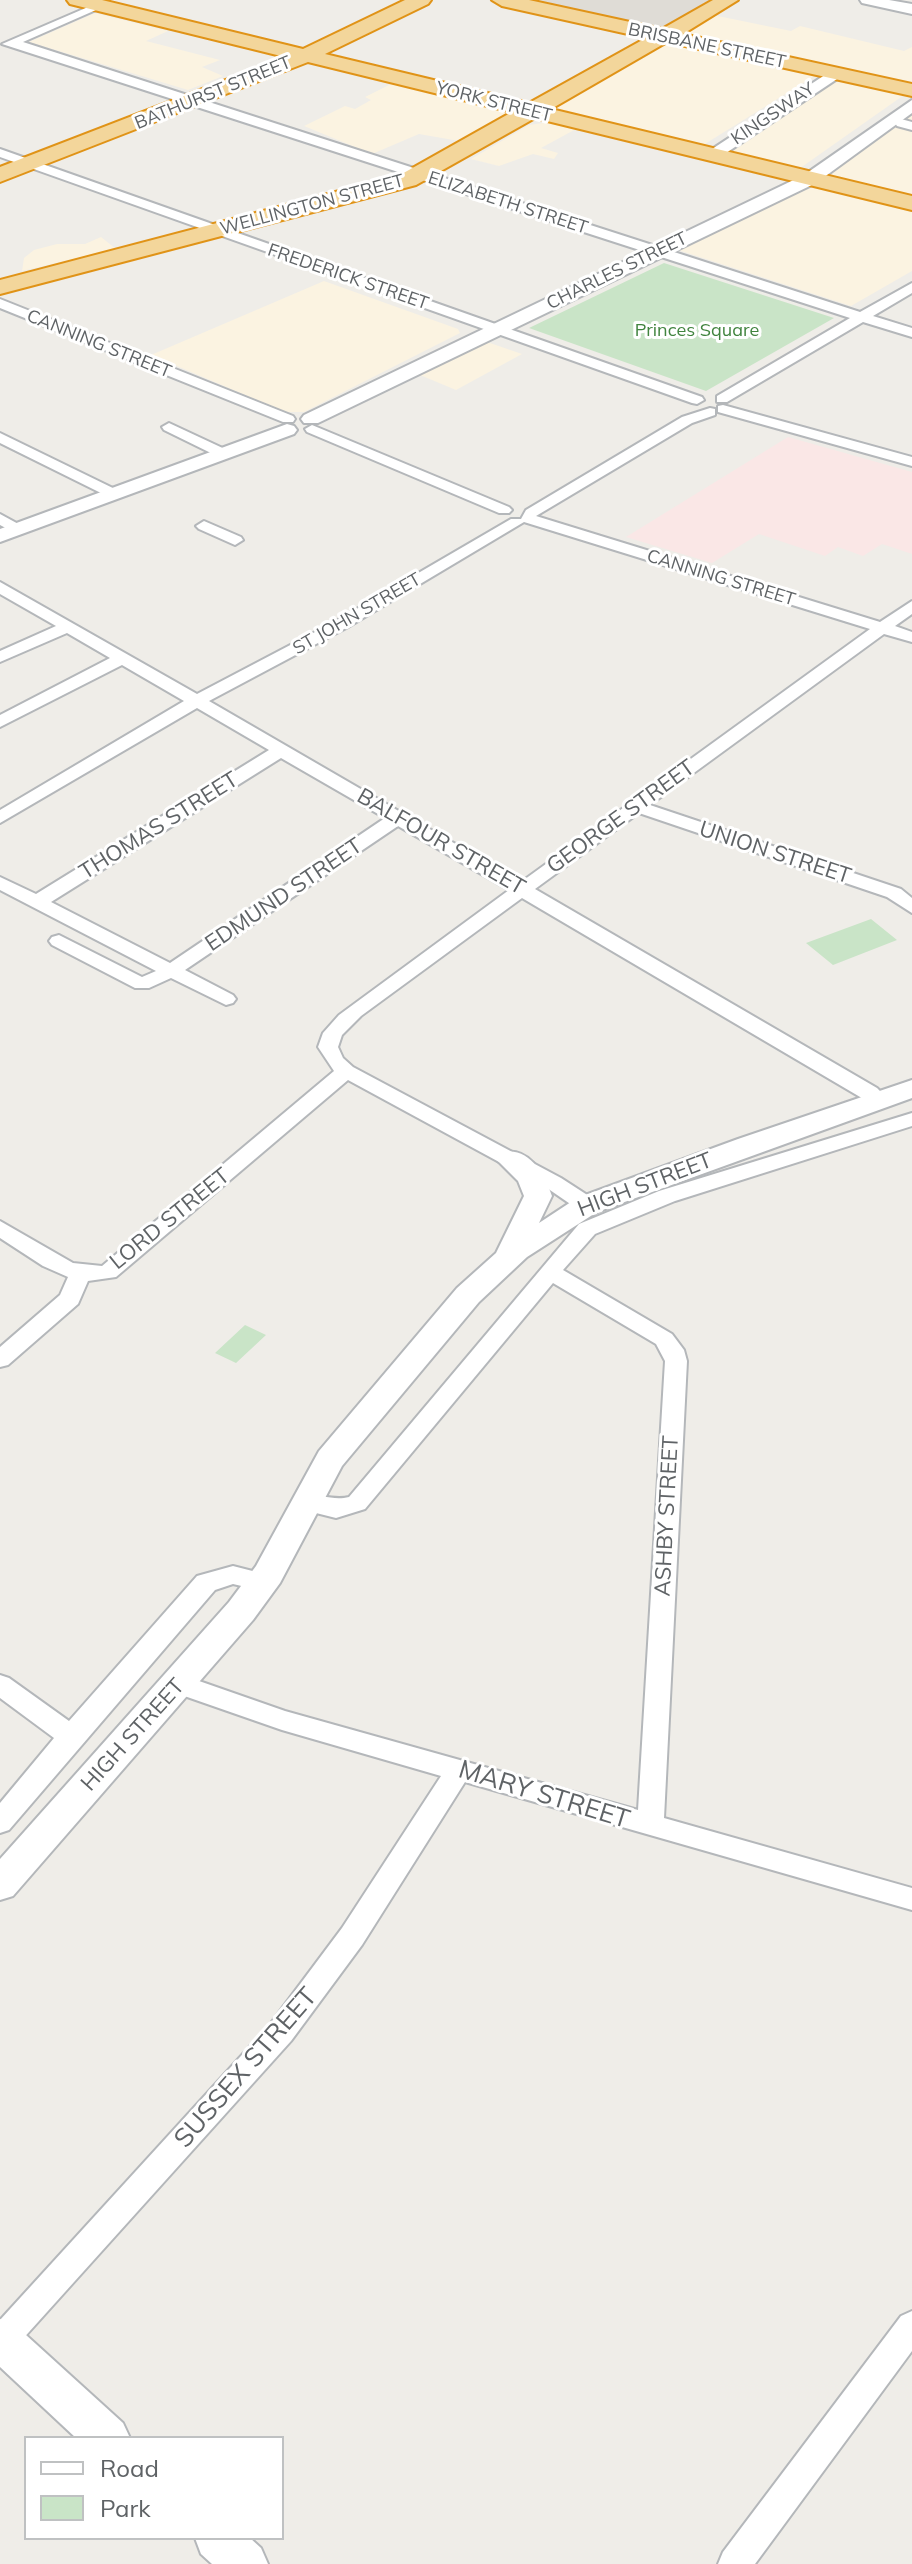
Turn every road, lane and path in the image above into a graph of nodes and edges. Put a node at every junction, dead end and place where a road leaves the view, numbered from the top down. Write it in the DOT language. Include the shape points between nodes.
graph roads {
  1 [pos="77,0"];
  2 [pos="421,0"];
  3 [pos="502,0"];
  4 [pos="728,0"];
  5 [pos="867,0"];
  6 [pos="106,3"];
  7 [pos="912,9"];
  8 [pos="662,37"];
  9 [pos="13,42"];
  10 [pos="0,48"];
  11 [pos="305,56"];
  12 [pos="834,74"];
  13 [pos="912,90"];
  14 [pos="194,101"];
  15 [pos="912,105"];
  16 [pos="531,111"];
  17 [pos="0,153"];
  18 [pos="711,155"];
  19 [pos="29,164"];
  20 [pos="421,174"];
  21 [pos="0,175"];
  22 [pos="810,179"];
  23 [pos="912,203"];
  24 [pos="217,231"];
  25 [pos="657,251"];
  26 [pos="0,287"];
  27 [pos="912,287"];
  28 [pos="0,303"];
  29 [pos="861,316"];
  30 [pos="496,329"];
  31 [pos="912,333"];
  32 [pos="710,406"];
  33 [pos="287,424"];
  34 [pos="312,424"];
  35 [pos="169,427"];
  36 [pos="0,437"];
  37 [pos="224,454"];
  38 [pos="912,462"];
  39 [pos="114,494"];
  40 [pos="517,514"];
  41 [pos="204,526"];
  42 [pos="6,528"];
  43 [pos="235,540"];
  44 [pos="0,587"];
  45 [pos="912,606"];
  46 [pos="67,627"];
  47 [pos="882,628"];
  48 [pos="912,637"];
  49 [pos="0,657"];
  50 [pos="121,659"];
  51 [pos="195,702"];
  52 [pos="0,722"];
  53 [pos="280,751"];
  54 [pos="635,806"];
  55 [pos="0,818"];
  56 [pos="397,818"];
  57 [pos="0,883"];
  58 [pos="522,889"];
  59 [pos="37,902"];
  60 [pos="912,907"];
  61 [pos="59,941"];
  62 [pos="171,971"];
  63 [pos="226,999"];
  64 [pos="346,1071"];
  65 [pos="912,1089"];
  66 [pos="879,1100"];
  67 [pos="912,1119"];
  68 [pos="510,1159"];
  69 [pos="587,1205"];
  70 [pos="0,1228"];
  71 [pos="502,1263"];
  72 [pos="550,1272"];
  73 [pos="80,1274"];
  74 [pos="0,1359"];
  75 [pos="304,1502"];
  76 [pos="263,1582"];
  77 [pos="179,1684"];
  78 [pos="0,1685"];
  79 [pos="71,1736"];
  80 [pos="459,1769"];
  81 [pos="0,1822"];
  82 [pos="650,1827"];
  83 [pos="0,1885"];
  84 [pos="912,1899"];
  85 [pos="912,2326"];
  86 [pos="1,2341"];
  87 [pos="106,2436"];
  88 [pos="219,2540"];
  89 [pos="245,2564"];
  90 [pos="735,2564"];
  1 -- 6 [label="highway, YORK STREET"];
  2 -- 11 [label="highway, BATHURST STREET"];
  3 -- 8 [label="highway, BRISBANE STREET"];
  4 -- 8 [label="highway, WELLINGTON STREET"];
  5 -- 7 [label="street"];
  6 -- 9 [label="street"];
  6 -- 11 [label="highway, YORK STREET"];
  8 -- 12 [label="highway, BRISBANE STREET"];
  8 -- 16 [label="highway, WELLINGTON STREET"];
  9 -- 10 [label="street"];
  9 -- 14 [label="street, ELIZABETH STREET"];
  11 -- 14 [label="highway, BATHURST STREET"];
  11 -- 16 [label="highway, YORK STREET"];
  12 -- 13 [label="highway, BRISBANE STREET"];
  12 -- 18 [label="street, KINGSWAY"];
  14 -- 19 [label="highway, BATHURST STREET"];
  14 -- 20 [label="street, ELIZABETH STREET"];
  15 -- 22 [label="street, CHARLES STREET"];
  16 -- 18 [label="highway, YORK STREET"];
  16 -- 20 [label="highway, WELLINGTON STREET"];
  17 -- 19 [label="street, FREDERICK STREET"];
  18 -- 22 [label="highway, YORK STREET"];
  19 -- 21 [label="highway, BATHURST STREET"];
  19 -- 24 [label="street, FREDERICK STREET"];
  20 -- 24 [label="highway, WELLINGTON STREET"];
  20 -- 25 [label="street, ELIZABETH STREET"];
  22 -- 23 [label="highway, YORK STREET"];
  22 -- 25 [label="street, CHARLES STREET"];
  24 -- 26 [label="highway, WELLINGTON STREET"];
  24 -- 30 [label="street, FREDERICK STREET"];
  25 -- 29 [label="street, ELIZABETH STREET"];
  25 -- 30 [label="street, CHARLES STREET"];
  27 -- 29 [label="street, ST JOHN STREET"];
  28 -- 33 [label="street, CANNING STREET"];
  29 -- 31 [label="street, ELIZABETH STREET"];
  29 -- 32 [label="street, ST JOHN STREET"];
  30 -- 32 [label="street, FREDERICK STREET"];
  30 -- 34 [label="street, CHARLES STREET"];
  32 -- 38 [label="street, FREDERICK STREET"];
  32 -- 40 [label="street, ST JOHN STREET"];
  33 -- 34 [label="street"];
  33 -- 37 [label="street"];
  34 -- 40 [label="street, CANNING STREET"];
  35 -- 37 [label="street"];
  36 -- 39 [label="street"];
  37 -- 39 [label="street"];
  39 -- 42 [label="street"];
  40 -- 47 [label="street, CANNING STREET"];
  40 -- 51 [label="street, ST JOHN STREET" via="246,678"];
  41 -- 43 [label="street"];
  44 -- 46 [label="street, BALFOUR STREET"];
  45 -- 47 [label="street, GEORGE STREET"];
  46 -- 49 [label="street"];
  46 -- 50 [label="street, BALFOUR STREET"];
  47 -- 48 [label="street, CANNING STREET"];
  47 -- 54 [label="street, GEORGE STREET"];
  50 -- 51 [label="street, BALFOUR STREET"];
  50 -- 52 [label="street"];
  51 -- 53 [label="street, BALFOUR STREET"];
  51 -- 55 [label="street, ST JOHN STREET"];
  53 -- 56 [label="street, BALFOUR STREET"];
  53 -- 59 [label="street, THOMAS STREET"];
  54 -- 58 [label="street, GEORGE STREET"];
  54 -- 60 [label="street, UNION STREET" via="894,893"];
  56 -- 58 [label="street, BALFOUR STREET"];
  56 -- 62 [label="street, EDMUND STREET"];
  57 -- 59 [label="street"];
  58 -- 64 [label="street, GEORGE STREET" via="336,1028 327,1049"];
  58 -- 66 [label="street, BALFOUR STREET"];
  59 -- 62 [label="street"];
  61 -- 62 [label="street, EDMUND STREET" via="142,984"];
  62 -- 63 [label="street"];
  64 -- 68 [label="street"];
  64 -- 73 [label="street, LORD STREET" via="119,1265 100,1274"];
  65 -- 66 [label="street, HIGH STREET"];
  66 -- 69 [label="street, HIGH STREET"];
  67 -- 72 [label="street, HIGH STREET" via="667,1196 599,1223 578,1236"];
  68 -- 69 [label="street"];
  68 -- 71 [label="street" via="531,1177 538,1196"];
  69 -- 71 [label="street, HIGH STREET"];
  70 -- 73 [label="street"];
  71 -- 75 [label="street, HIGH STREET" via="407,1364 330,1459"];
  72 -- 75 [label="street, HIGH STREET" via="357,1503 336,1509"];
  72 -- 82 [label="street, ASHBY STREET" via="664,1339 676,1361"];
  73 -- 74 [label="street, LORD STREET" via="70,1299"];
  75 -- 76 [label="street, HIGH STREET"];
  76 -- 77 [label="street, HIGH STREET"];
  76 -- 79 [label="street, HIGH STREET" via="233,1575 206,1583"];
  77 -- 80 [label="street, MARY STREET" via="282,1720"];
  77 -- 83 [label="street, HIGH STREET"];
  78 -- 79 [label="street"];
  79 -- 81 [label="street, HIGH STREET"];
  80 -- 82 [label="street, MARY STREET"];
  80 -- 86 [label="street, SUSSEX STREET" via="341,1955 297,2012"];
  82 -- 84 [label="street, MARY STREET"];
  85 -- 90 [label="street"];
  86 -- 87 [label="street"];
  88 -- 89 [label="street"];
}
